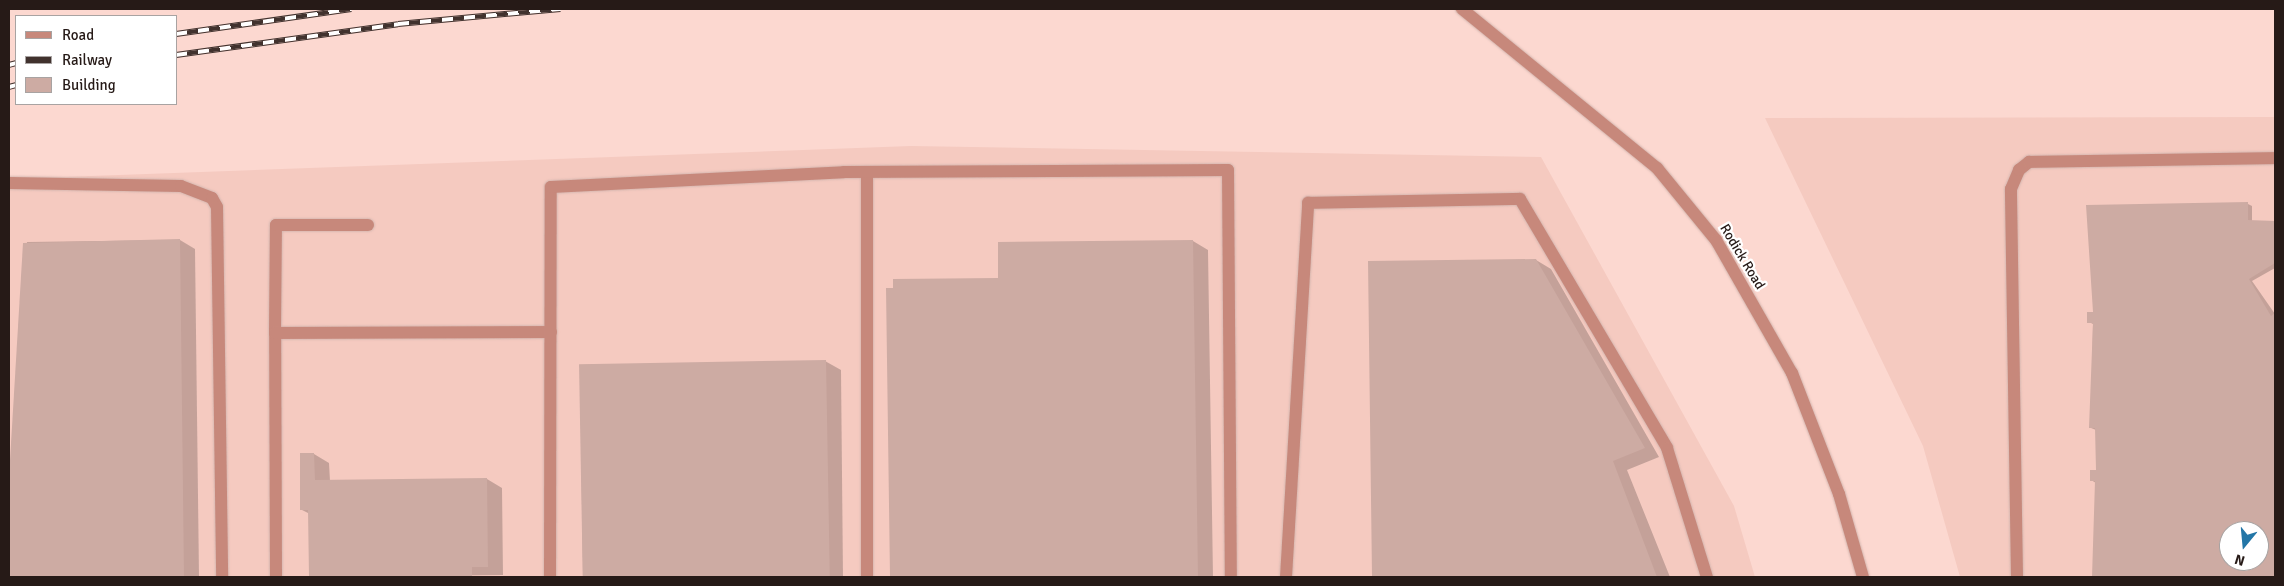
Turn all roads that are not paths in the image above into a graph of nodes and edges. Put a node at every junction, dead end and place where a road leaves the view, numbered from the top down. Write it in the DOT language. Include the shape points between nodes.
graph roads {
  1 [pos="1462,9"];
  2 [pos="2275,158"];
  3 [pos="867,172"];
  4 [pos="9,183"];
  5 [pos="368,225"];
  6 [pos="551,332"];
  7 [pos="275,333"];
  8 [pos="222,577"];
  9 [pos="276,577"];
  10 [pos="550,577"];
  11 [pos="867,577"];
  12 [pos="1231,577"];
  13 [pos="1286,577"];
  14 [pos="1707,577"];
  15 [pos="1863,577"];
  16 [pos="2017,577"];
  1 -- 15 [label="street, Rodick Road" via="1562,86 1657,168 1716,240 1792,373 1839,494"];
  2 -- 16 [label="street" via="2030,162 2019,170 2011,189"];
  3 -- 6 [label="street" via="551,187"];
  3 -- 11 [label="street"];
  3 -- 12 [label="street" via="1228,170"];
  4 -- 8 [label="street" via="181,186 212,198 217,207"];
  5 -- 7 [label="street" via="276,225"];
  6 -- 7 [label="street"];
  6 -- 10 [label="street"];
  7 -- 9 [label="street"];
  13 -- 14 [label="street" via="1308,203 1520,199 1667,448"];
}
